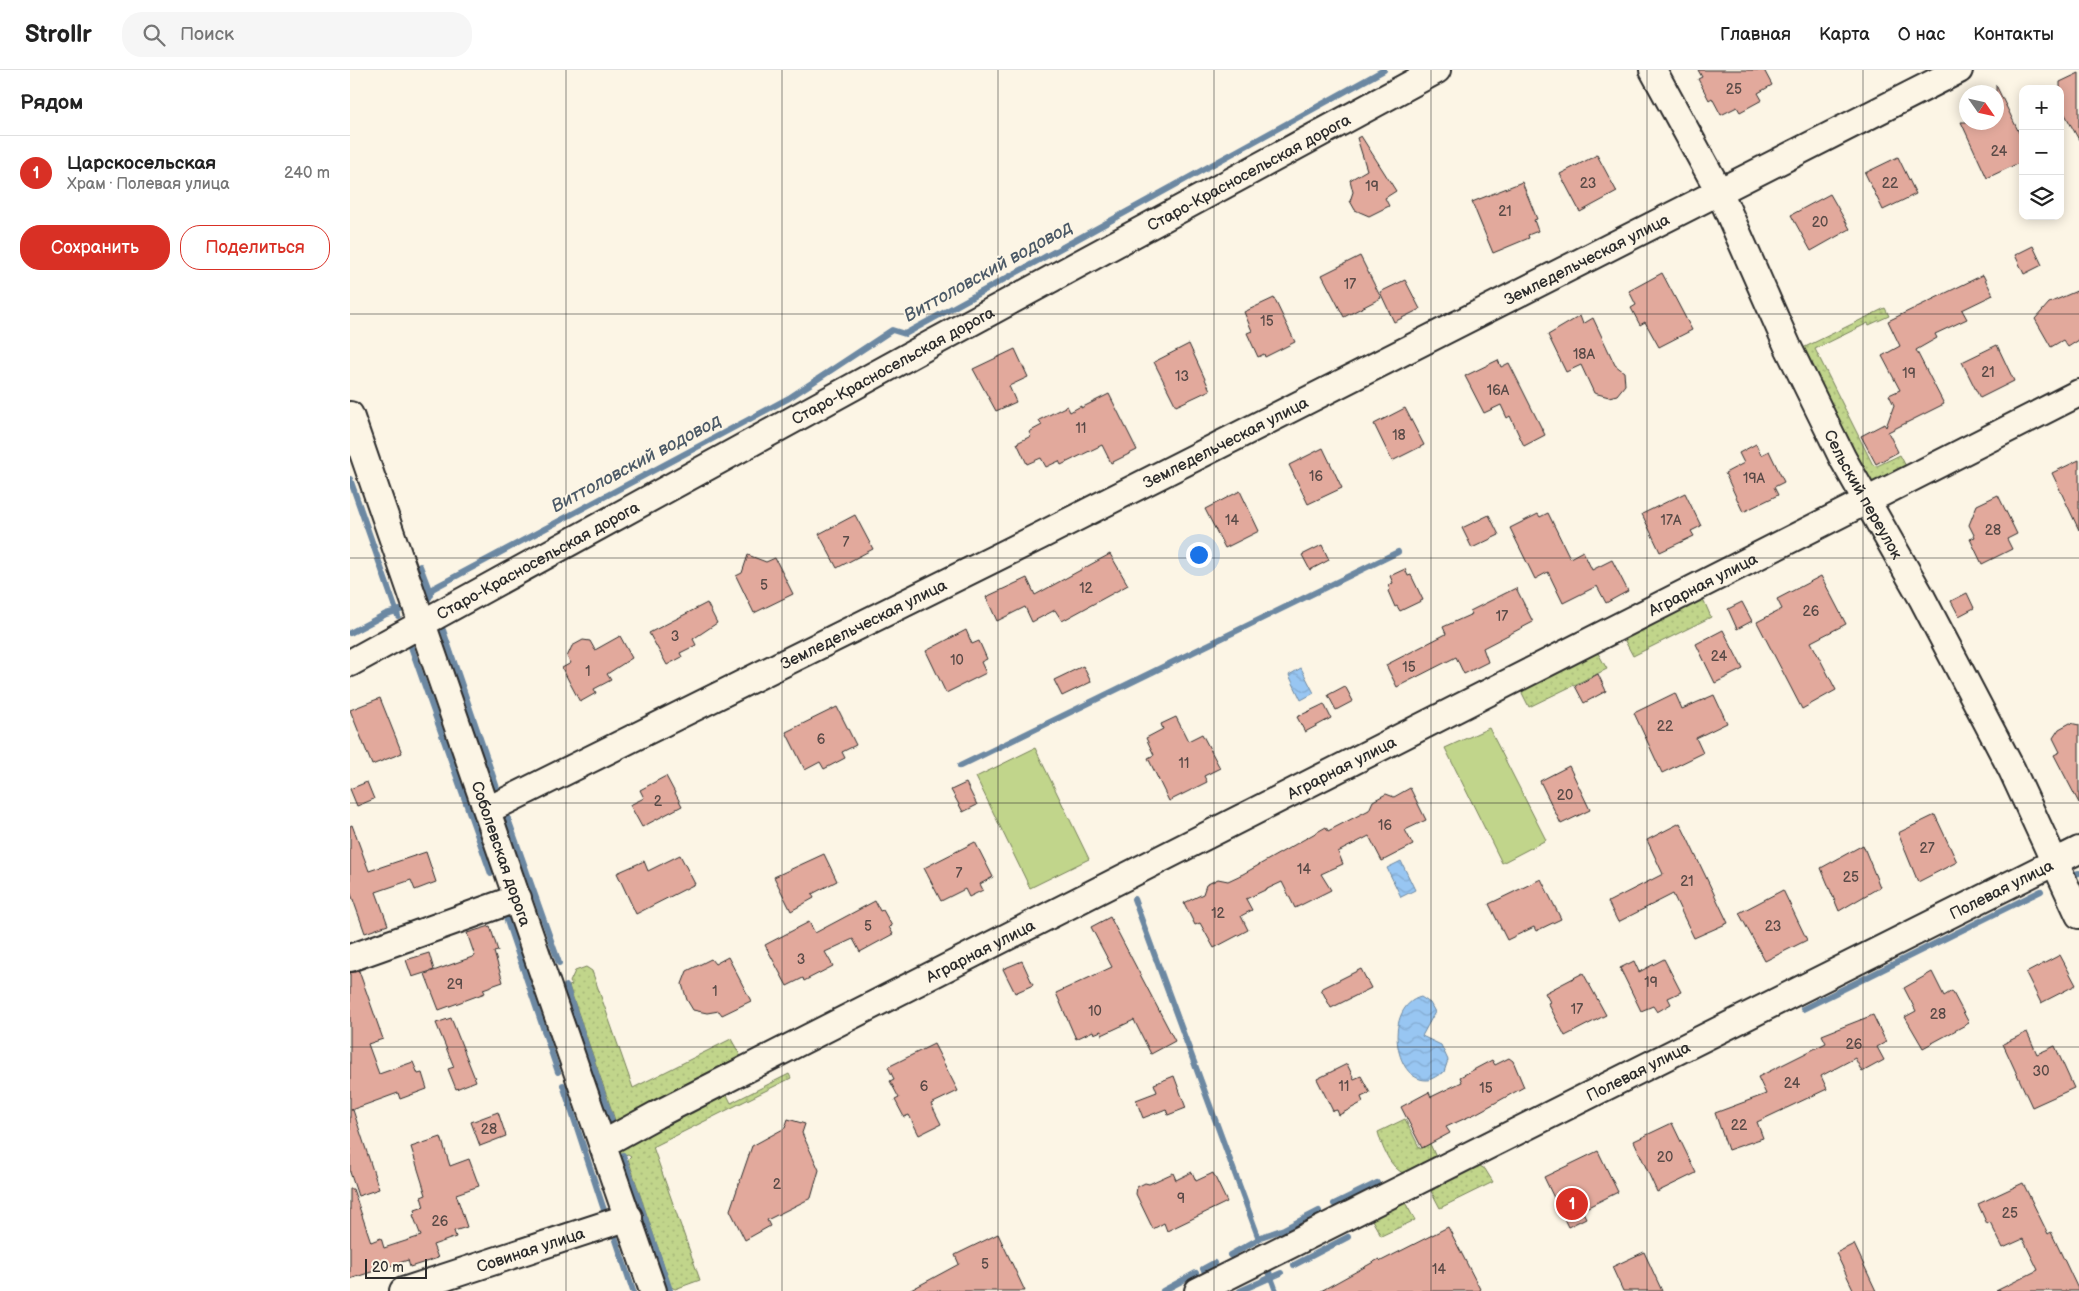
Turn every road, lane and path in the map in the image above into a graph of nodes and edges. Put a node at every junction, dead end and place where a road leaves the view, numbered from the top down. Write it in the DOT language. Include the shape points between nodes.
graph roads {
  1 [pos="1437,70"];
  2 [pos="1653,70"];
  3 [pos="1959,70"];
  4 [pos="1719,191"];
  5 [pos="2079,393"];
  6 [pos="350,414"];
  7 [pos="1865,500"];
  8 [pos="422,622"];
  9 [pos="350,663"];
  10 [pos="488,810"];
  11 [pos="2079,850"];
  12 [pos="2054,862"];
  13 [pos="518,898"];
  14 [pos="2079,915"];
  15 [pos="350,958"];
  16 [pos="603,1144"];
  17 [pos="629,1217"];
  18 [pos="403,1291"];
  19 [pos="653,1291"];
  20 [pos="1198,1291"];
  1 -- 8 [label="street, Старо-Красносельская дорога"];
  2 -- 4 [label="street, Сельский переулок"];
  3 -- 4 [label="street, Земледельческая улица"];
  4 -- 7 [label="street, Сельский переулок" via="1788,347"];
  4 -- 10 [label="street, Земледельческая улица" via="1032,540"];
  5 -- 7 [label="street, Аграрная улица"];
  6 -- 8 [label="street, Соболевская дорога"];
  7 -- 12 [label="street, Сельский переулок" via="1927,606 2012,770"];
  7 -- 16 [label="street, Аграрная улица"];
  8 -- 9 [label="street, Старо-Красносельская дорога"];
  8 -- 10 [label="street, Соболевская дорога"];
  10 -- 13 [label="street, Соболевская дорога"];
  11 -- 12 [label="street, Полевая улица"];
  12 -- 14 [label="street, Сельский переулок"];
  12 -- 20 [label="street, Полевая улица"];
  13 -- 15 [label="street"];
  13 -- 16 [label="street, Соболевская дорога"];
  16 -- 17 [label="street, Соболевская дорога"];
  17 -- 18 [label="street, Совиная улица"];
  17 -- 19 [label="street, Соболевская дорога"];
}
